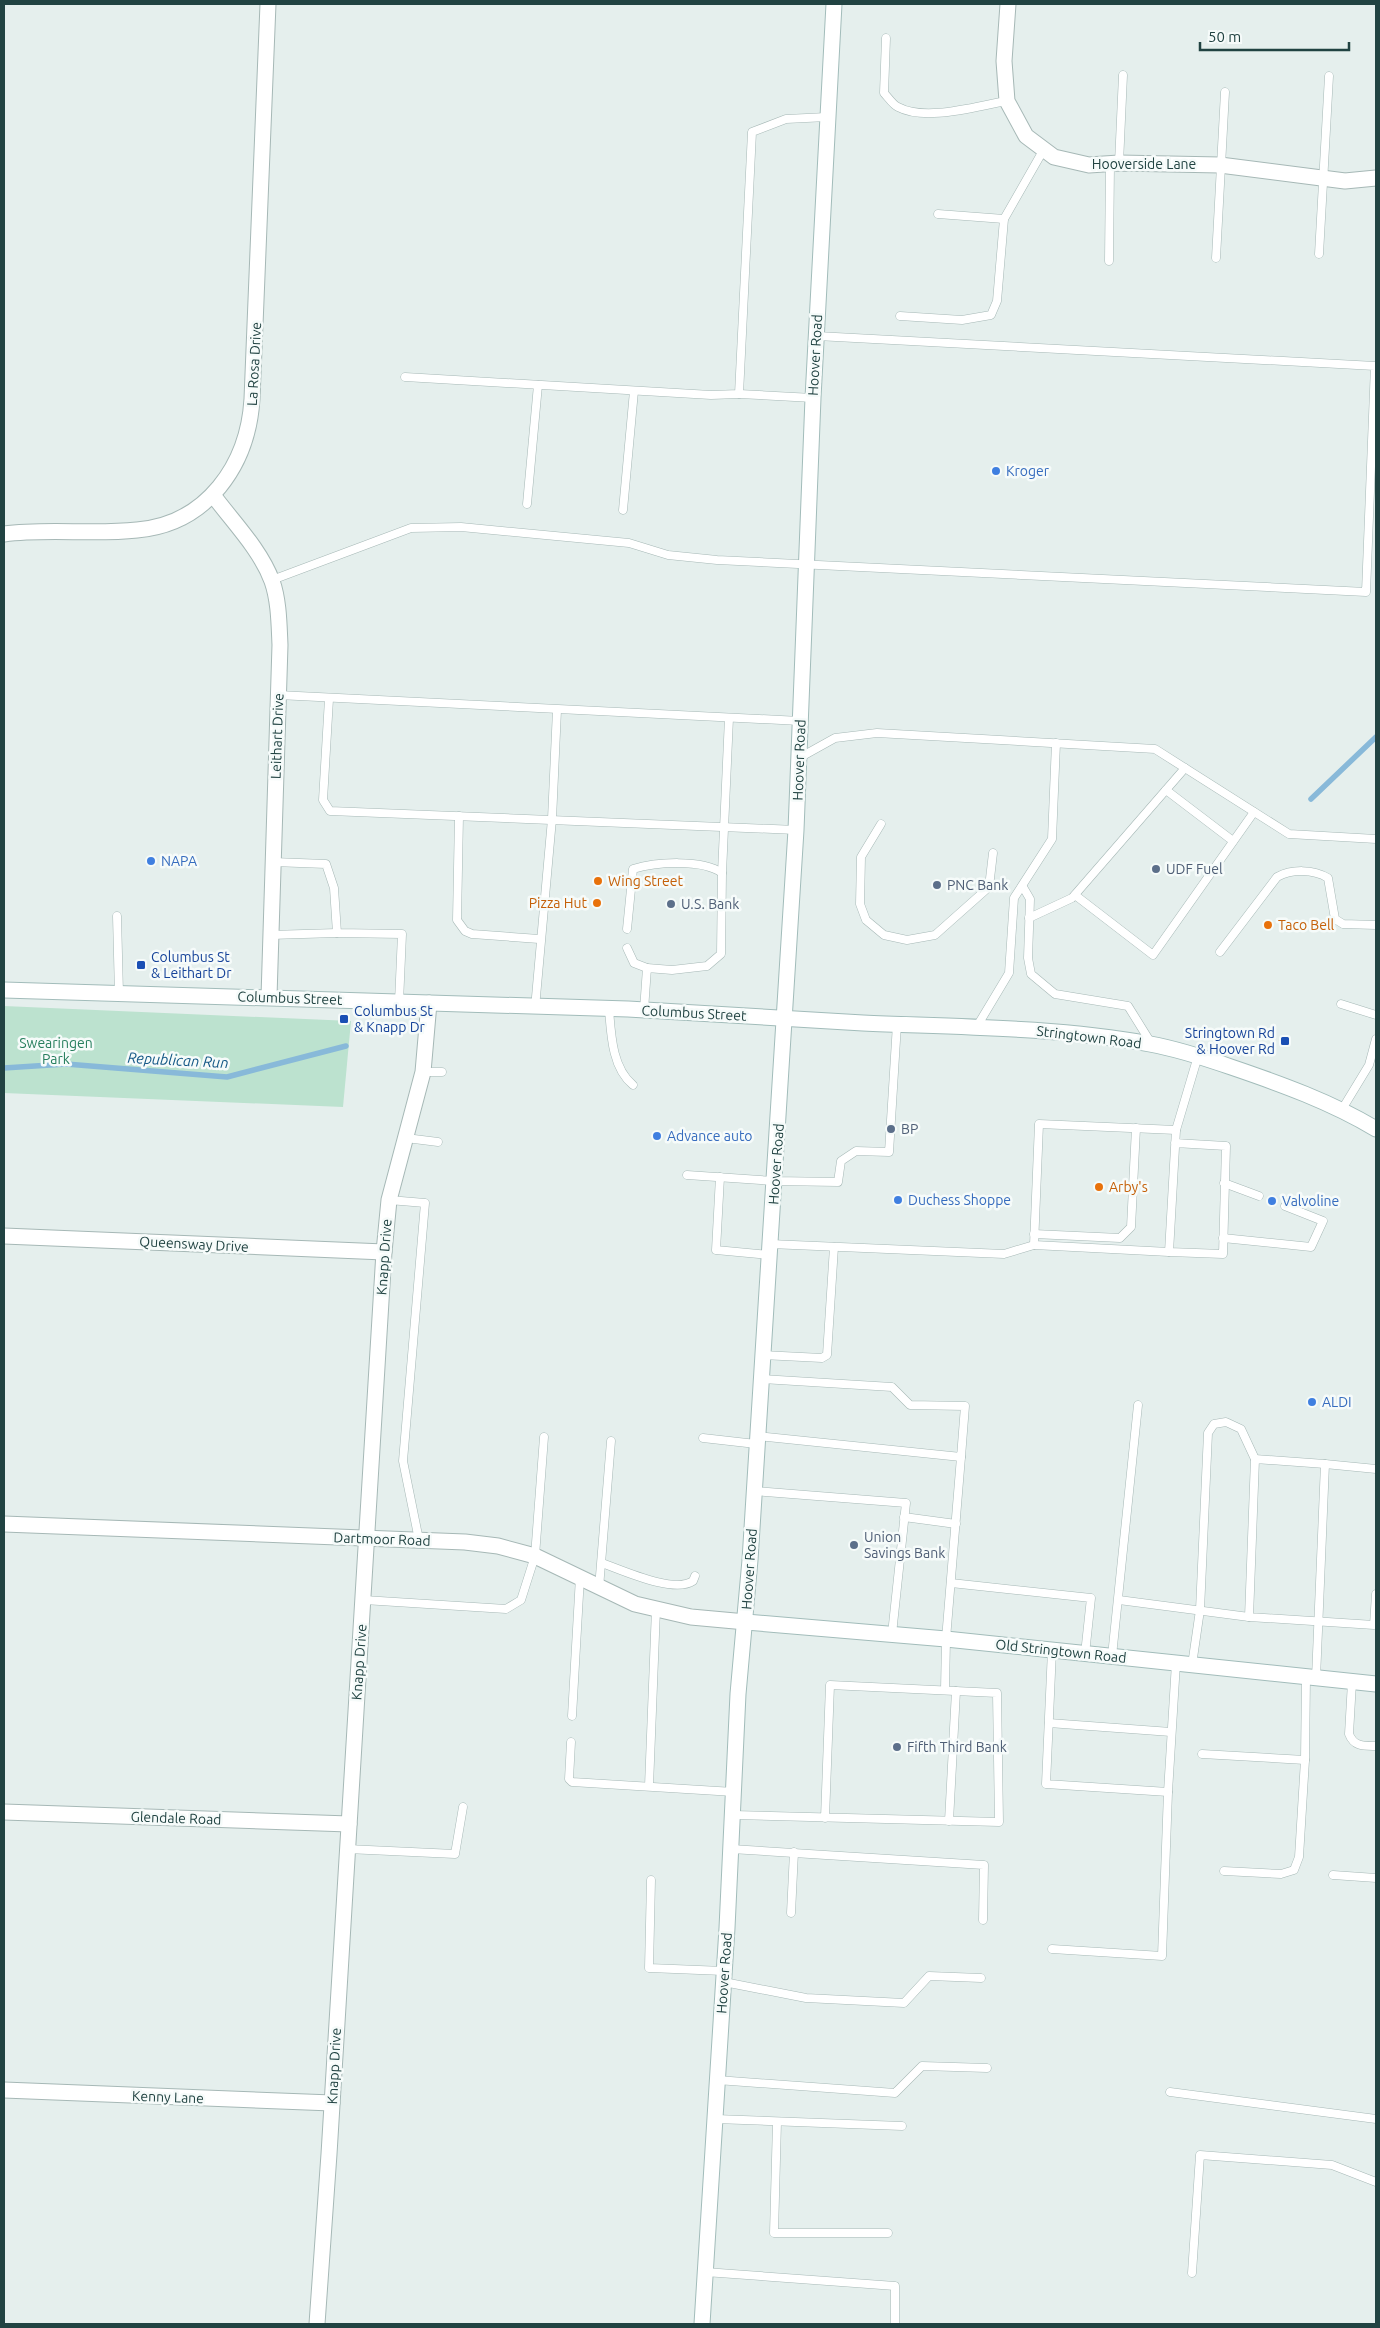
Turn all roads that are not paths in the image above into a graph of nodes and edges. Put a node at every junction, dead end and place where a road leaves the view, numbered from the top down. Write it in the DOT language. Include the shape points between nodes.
graph roads {
  1 [pos="268,4"];
  2 [pos="834,4"];
  3 [pos="1008,4"];
  4 [pos="886,38"];
  5 [pos="1123,75"];
  6 [pos="1329,76"];
  7 [pos="1225,92"];
  8 [pos="1007,101"];
  9 [pos="827,117"];
  10 [pos="1044,149"];
  11 [pos="1114,164"];
  12 [pos="1220,165"];
  13 [pos="1322,178"];
  14 [pos="1376,178"];
  15 [pos="938,214"];
  16 [pos="1004,219"];
  17 [pos="1319,254"];
  18 [pos="1216,258"];
  19 [pos="1109,261"];
  20 [pos="900,316"];
  21 [pos="816,336"];
  22 [pos="405,377"];
  23 [pos="538,385"];
  24 [pos="634,391"];
  25 [pos="739,394"];
  26 [pos="813,398"];
  27 [pos="213,495"];
  28 [pos="527,504"];
  29 [pos="623,510"];
  30 [pos="4,534"];
  31 [pos="807,566"];
  32 [pos="272,580"];
  33 [pos="278,695"];
  34 [pos="329,699"];
  35 [pos="558,710"];
  36 [pos="729,718"];
  37 [pos="800,721"];
  38 [pos="1056,743"];
  39 [pos="799,758"];
  40 [pos="1185,768"];
  41 [pos="1166,790"];
  42 [pos="1254,812"];
  43 [pos="458,816"];
  44 [pos="552,819"];
  45 [pos="882,824"];
  46 [pos="726,827"];
  47 [pos="796,830"];
  48 [pos="1376,839"];
  49 [pos="1233,841"];
  50 [pos="993,853"];
  51 [pos="273,862"];
  52 [pos="722,873"];
  53 [pos="1023,887"];
  54 [pos="1075,895"];
  55 [pos="117,916"];
  56 [pos="1029,918"];
  57 [pos="1376,925"];
  58 [pos="628,929"];
  59 [pos="337,933"];
  60 [pos="270,935"];
  61 [pos="540,939"];
  62 [pos="627,948"];
  63 [pos="1220,952"];
  64 [pos="647,968"];
  65 [pos="4,990"];
  66 [pos="119,994"];
  67 [pos="269,997"];
  68 [pos="399,1002"];
  69 [pos="429,1003"];
  70 [pos="1341,1004"];
  71 [pos="535,1008"];
  72 [pos="609,1009"];
  73 [pos="644,1010"];
  74 [pos="1376,1015"];
  75 [pos="785,1020"];
  76 [pos="897,1024"];
  77 [pos="976,1028"];
  78 [pos="1376,1039"];
  79 [pos="1152,1044"];
  80 [pos="1198,1056"];
  81 [pos="424,1072"];
  82 [pos="442,1072"];
  83 [pos="633,1085"];
  84 [pos="1340,1111"];
  85 [pos="1136,1128"];
  86 [pos="1376,1129"];
  87 [pos="1176,1130"];
  88 [pos="406,1138"];
  89 [pos="438,1142"];
  90 [pos="1175,1143"];
  91 [pos="687,1175"];
  92 [pos="720,1177"];
  93 [pos="774,1182"];
  94 [pos="1224,1184"];
  95 [pos="1258,1196"];
  96 [pos="389,1200"];
  97 [pos="1285,1206"];
  98 [pos="1034,1234"];
  99 [pos="4,1236"];
  100 [pos="1223,1238"];
  101 [pos="1034,1245"];
  102 [pos="834,1247"];
  103 [pos="770,1249"];
  104 [pos="384,1252"];
  105 [pos="1169,1252"];
  106 [pos="762,1355"];
  107 [pos="760,1379"];
  108 [pos="1138,1405"];
  109 [pos="544,1437"];
  110 [pos="703,1438"];
  111 [pos="757,1440"];
  112 [pos="611,1441"];
  113 [pos="961,1457"];
  114 [pos="1255,1460"];
  115 [pos="1325,1464"];
  116 [pos="1376,1469"];
  117 [pos="754,1491"];
  118 [pos="904,1517"];
  119 [pos="4,1524"];
  120 [pos="956,1524"];
  121 [pos="368,1538"];
  122 [pos="419,1540"];
  123 [pos="535,1556"];
  124 [pos="602,1562"];
  125 [pos="695,1576"];
  126 [pos="580,1577"];
  127 [pos="951,1583"];
  128 [pos="599,1588"];
  129 [pos="1376,1594"];
  130 [pos="364,1600"];
  131 [pos="1119,1600"];
  132 [pos="656,1609"];
  133 [pos="1200,1610"];
  134 [pos="1249,1616"];
  135 [pos="746,1622"];
  136 [pos="1318,1623"];
  137 [pos="892,1634"];
  138 [pos="946,1639"];
  139 [pos="1052,1650"];
  140 [pos="1085,1654"];
  141 [pos="1112,1656"];
  142 [pos="1176,1663"];
  143 [pos="1192,1665"];
  144 [pos="1311,1678"];
  145 [pos="1352,1682"];
  146 [pos="1376,1684"];
  147 [pos="945,1690"];
  148 [pos="956,1691"];
  149 [pos="572,1716"];
  150 [pos="1049,1723"];
  151 [pos="1172,1732"];
  152 [pos="571,1742"];
  153 [pos="1376,1746"];
  154 [pos="1202,1754"];
  155 [pos="1305,1760"];
  156 [pos="649,1786"];
  157 [pos="734,1792"];
  158 [pos="1168,1792"];
  159 [pos="463,1807"];
  160 [pos="4,1812"];
  161 [pos="733,1816"];
  162 [pos="825,1818"];
  163 [pos="950,1821"];
  164 [pos="349,1824"];
  165 [pos="347,1849"];
  166 [pos="731,1849"];
  167 [pos="794,1852"];
  168 [pos="1224,1871"];
  169 [pos="1333,1875"];
  170 [pos="1376,1878"];
  171 [pos="651,1880"];
  172 [pos="791,1913"];
  173 [pos="983,1920"];
  174 [pos="1052,1949"];
  175 [pos="724,1976"];
  176 [pos="981,1978"];
  177 [pos="987,2068"];
  178 [pos="717,2080"];
  179 [pos="4,2090"];
  180 [pos="1170,2092"];
  181 [pos="332,2103"];
  182 [pos="1376,2118"];
  183 [pos="715,2119"];
  184 [pos="777,2122"];
  185 [pos="902,2126"];
  186 [pos="1376,2182"];
  187 [pos="888,2233"];
  188 [pos="705,2272"];
  189 [pos="1192,2273"];
  190 [pos="317,2324"];
  191 [pos="702,2324"];
  192 [pos="895,2324"];
  1 -- 27 [label="street, La Rosa Drive" via="251,414 238,458"];
  2 -- 9 [label="street, Hoover Road"];
  3 -- 8 [label="street, Hooverside Lane" via="1004,61"];
  4 -- 8 [label="lane" via="884,93 897,107 918,114 950,112"];
  5 -- 11 [label="lane"];
  6 -- 13 [label="lane"];
  7 -- 12 [label="lane"];
  8 -- 10 [label="street, Hooverside Lane" via="1026,136"];
  9 -- 21 [label="street, Hoover Road"];
  9 -- 25 [label="lane" via="786,119 752,132"];
  10 -- 11 [label="street, Hooverside Lane" via="1054,157 1089,165"];
  10 -- 16 [label="lane"];
  11 -- 12 [label="street, Hooverside Lane"];
  11 -- 19 [label="lane"];
  12 -- 13 [label="street, Hooverside Lane"];
  12 -- 18 [label="lane"];
  13 -- 14 [label="street, Hooverside Lane" via="1344,181"];
  13 -- 17 [label="lane"];
  15 -- 16 [label="lane"];
  16 -- 20 [label="lane" via="997,300 991,315 962,320"];
  21 -- 26 [label="street, Hoover Road"];
  21 -- 31 [label="lane" via="1375,366 1366,592"];
  22 -- 23 [label="lane"];
  23 -- 24 [label="lane"];
  23 -- 28 [label="lane"];
  24 -- 25 [label="lane"];
  24 -- 29 [label="lane"];
  25 -- 26 [label="lane"];
  26 -- 31 [label="street, Hoover Road"];
  27 -- 30 [label="street, La Rosa Drive" via="184,516 139,530"];
  27 -- 32 [label="street, Leithart Drive" via="251,544"];
  31 -- 32 [label="lane" via="668,555 628,543 461,527 411,528"];
  31 -- 37 [label="street, Hoover Road"];
  32 -- 33 [label="street, Leithart Drive" via="279,614"];
  33 -- 34 [label="lane"];
  33 -- 51 [label="street, Leithart Drive"];
  34 -- 35 [label="lane"];
  34 -- 43 [label="lane" via="323,800 330,811"];
  35 -- 36 [label="lane"];
  35 -- 44 [label="lane"];
  36 -- 37 [label="lane"];
  36 -- 46 [label="lane"];
  37 -- 39 [label="street, Hoover Road"];
  38 -- 39 [label="lane" via="877,733 835,738"];
  38 -- 40 [label="lane" via="1155,749"];
  38 -- 53 [label="lane" via="1052,839"];
  39 -- 47 [label="street, Hoover Road"];
  40 -- 41 [label="lane"];
  40 -- 42 [label="lane"];
  41 -- 49 [label="lane"];
  41 -- 54 [label="lane"];
  42 -- 48 [label="lane" via="1289,834"];
  42 -- 49 [label="lane"];
  43 -- 44 [label="lane"];
  43 -- 61 [label="lane" via="460,927 472,934"];
  44 -- 46 [label="lane"];
  44 -- 61 [label="lane"];
  45 -- 50 [label="lane" via="861,857 860,904 866,920 884,935 907,940 934,935 989,887"];
  46 -- 47 [label="lane"];
  46 -- 52 [label="lane"];
  47 -- 75 [label="street, Hoover Road"];
  49 -- 54 [label="lane" via="1153,955"];
  51 -- 59 [label="lane" via="326,864 334,888"];
  51 -- 60 [label="street, Leithart Drive"];
  52 -- 58 [label="lane" via="715,868 695,864 648,864 633,869"];
  52 -- 64 [label="lane" via="721,954 707,966 672,970"];
  53 -- 56 [label="lane" via="1030,899"];
  53 -- 77 [label="lane" via="1014,898 1009,973"];
  54 -- 56 [label="lane"];
  55 -- 66 [label="lane"];
  56 -- 79 [label="lane" via="1031,974 1054,994 1128,1006"];
  57 -- 63 [label="lane" via="1343,924 1335,919 1328,878 1320,873 1289,871 1277,877"];
  59 -- 60 [label="lane"];
  59 -- 68 [label="lane" via="402,934"];
  60 -- 67 [label="street, Leithart Drive"];
  61 -- 71 [label="lane"];
  62 -- 64 [label="lane" via="634,963"];
  64 -- 73 [label="lane"];
  65 -- 66 [label="street, Columbus Street"];
  66 -- 67 [label="street, Columbus Street"];
  67 -- 68 [label="street, Columbus Street"];
  68 -- 69 [label="street, Columbus Street"];
  69 -- 71 [label="street, Columbus Street"];
  69 -- 81 [label="street, Knapp Drive"];
  70 -- 74 [label="lane"];
  71 -- 72 [label="street, Columbus Street"];
  72 -- 73 [label="street, Columbus Street"];
  72 -- 83 [label="lane" via="615,1050 622,1072"];
  73 -- 75 [label="street, Columbus Street"];
  75 -- 76 [label="street, Stringtown Road"];
  75 -- 93 [label="street, Hoover Road"];
  76 -- 77 [label="street, Stringtown Road"];
  76 -- 93 [label="lane" via="889,1152 856,1151 841,1161 838,1182"];
  77 -- 79 [label="street, Stringtown Road" via="1034,1030"];
  78 -- 84 [label="lane" via="1369,1065"];
  79 -- 80 [label="street, Stringtown Road"];
  80 -- 84 [label="street, Stringtown Road" via="1273,1081"];
  80 -- 87 [label="lane"];
  81 -- 82 [label="lane"];
  81 -- 88 [label="street, Knapp Drive"];
  84 -- 86 [label="street, Stringtown Road"];
  85 -- 87 [label="lane"];
  85 -- 98 [label="lane" via="1131,1227 1120,1238"];
  85 -- 98 [label="lane" via="1039,1124"];
  87 -- 90 [label="lane"];
  88 -- 89 [label="lane"];
  88 -- 96 [label="street, Knapp Drive"];
  90 -- 94 [label="lane" via="1226,1146"];
  90 -- 105 [label="lane"];
  91 -- 92 [label="lane"];
  92 -- 93 [label="lane"];
  92 -- 103 [label="lane" via="716,1250"];
  93 -- 103 [label="street, Hoover Road"];
  94 -- 95 [label="lane"];
  94 -- 100 [label="lane"];
  96 -- 104 [label="street, Knapp Drive"];
  96 -- 122 [label="lane" via="425,1203 403,1461"];
  97 -- 100 [label="lane" via="1323,1221 1311,1247"];
  98 -- 101 [label="lane"];
  99 -- 104 [label="street, Queensway Drive"];
  100 -- 105 [label="lane" via="1223,1254"];
  101 -- 102 [label="lane" via="1004,1254"];
  101 -- 105 [label="lane"];
  102 -- 103 [label="lane"];
  102 -- 106 [label="lane" via="827,1355 822,1358"];
  103 -- 106 [label="street, Hoover Road"];
  104 -- 121 [label="street, Knapp Drive"];
  106 -- 107 [label="street, Hoover Road"];
  107 -- 111 [label="street, Hoover Road"];
  107 -- 113 [label="lane" via="892,1387 910,1405 965,1406"];
  108 -- 131 [label="lane"];
  109 -- 123 [label="lane"];
  110 -- 111 [label="lane"];
  111 -- 113 [label="lane"];
  111 -- 117 [label="street, Hoover Road"];
  112 -- 124 [label="lane"];
  113 -- 120 [label="lane"];
  114 -- 115 [label="lane"];
  114 -- 133 [label="lane" via="1240,1429 1226,1422 1214,1424 1208,1433"];
  114 -- 134 [label="lane"];
  115 -- 116 [label="lane"];
  115 -- 136 [label="lane"];
  117 -- 118 [label="lane" via="906,1503"];
  117 -- 135 [label="street, Hoover Road"];
  118 -- 120 [label="lane"];
  118 -- 137 [label="lane"];
  119 -- 121 [label="street, Dartmoor Road"];
  120 -- 127 [label="lane"];
  121 -- 122 [label="street, Dartmoor Road"];
  121 -- 130 [label="street, Knapp Drive"];
  122 -- 123 [label="street, Dartmoor Road" via="498,1546"];
  123 -- 126 [label="street, Dartmoor Road"];
  123 -- 130 [label="lane" via="521,1600 506,1609"];
  124 -- 125 [label="lane" via="667,1583 688,1585"];
  124 -- 128 [label="lane"];
  126 -- 128 [label="street, Dartmoor Road"];
  126 -- 149 [label="lane"];
  127 -- 138 [label="lane"];
  127 -- 140 [label="lane" via="1091,1598"];
  128 -- 132 [label="street, Dartmoor Road" via="635,1604"];
  129 -- 136 [label="lane" via="1374,1625"];
  130 -- 164 [label="street, Knapp Drive"];
  131 -- 133 [label="lane"];
  131 -- 141 [label="lane"];
  132 -- 135 [label="street, Dartmoor Road" via="708,1620"];
  132 -- 156 [label="lane"];
  133 -- 134 [label="lane"];
  133 -- 143 [label="lane"];
  134 -- 136 [label="lane"];
  135 -- 137 [label="street, Old Stringtown Road"];
  135 -- 157 [label="street, Hoover Road" via="738,1694"];
  136 -- 144 [label="lane"];
  137 -- 138 [label="street, Old Stringtown Road"];
  138 -- 139 [label="street, Old Stringtown Road"];
  138 -- 147 [label="lane"];
  139 -- 140 [label="street, Old Stringtown Road"];
  139 -- 150 [label="lane"];
  140 -- 141 [label="street, Old Stringtown Road"];
  141 -- 142 [label="street, Old Stringtown Road"];
  142 -- 143 [label="street, Old Stringtown Road"];
  142 -- 151 [label="lane"];
  143 -- 144 [label="street, Old Stringtown Road"];
  144 -- 145 [label="street, Old Stringtown Road"];
  144 -- 155 [label="lane"];
  145 -- 146 [label="street, Old Stringtown Road"];
  145 -- 153 [label="lane" via="1349,1734 1358,1745"];
  147 -- 148 [label="lane"];
  147 -- 162 [label="lane" via="830,1685"];
  148 -- 163 [label="lane"];
  148 -- 163 [label="lane" via="997,1693 999,1822"];
  150 -- 151 [label="lane"];
  150 -- 158 [label="lane" via="1046,1784"];
  151 -- 158 [label="lane"];
  152 -- 156 [label="lane" via="569,1779 572,1782"];
  154 -- 155 [label="lane"];
  155 -- 168 [label="lane" via="1299,1857 1294,1870 1281,1874"];
  156 -- 157 [label="lane"];
  157 -- 161 [label="street, Hoover Road"];
  158 -- 174 [label="lane" via="1162,1956"];
  159 -- 165 [label="lane" via="455,1854"];
  160 -- 164 [label="street, Glendale Road"];
  161 -- 162 [label="lane"];
  161 -- 166 [label="street, Hoover Road"];
  162 -- 163 [label="lane"];
  164 -- 165 [label="street, Knapp Drive"];
  165 -- 181 [label="street, Knapp Drive"];
  166 -- 167 [label="lane"];
  166 -- 175 [label="street, Hoover Road"];
  167 -- 172 [label="lane"];
  167 -- 173 [label="lane" via="984,1864"];
  169 -- 170 [label="lane"];
  171 -- 175 [label="lane" via="649,1968"];
  175 -- 176 [label="lane" via="806,1998 904,2003 929,1976"];
  175 -- 178 [label="street, Hoover Road"];
  177 -- 178 [label="lane" via="922,2066 895,2093"];
  178 -- 183 [label="street, Hoover Road"];
  179 -- 181 [label="street, Kenny Lane"];
  180 -- 182 [label="lane"];
  181 -- 190 [label="street, Knapp Drive"];
  183 -- 184 [label="lane"];
  183 -- 188 [label="street, Hoover Road"];
  184 -- 185 [label="lane"];
  184 -- 187 [label="lane" via="774,2233"];
  186 -- 189 [label="lane" via="1332,2165 1200,2155"];
  188 -- 191 [label="street, Hoover Road"];
  188 -- 192 [label="lane" via="895,2286"];
}
